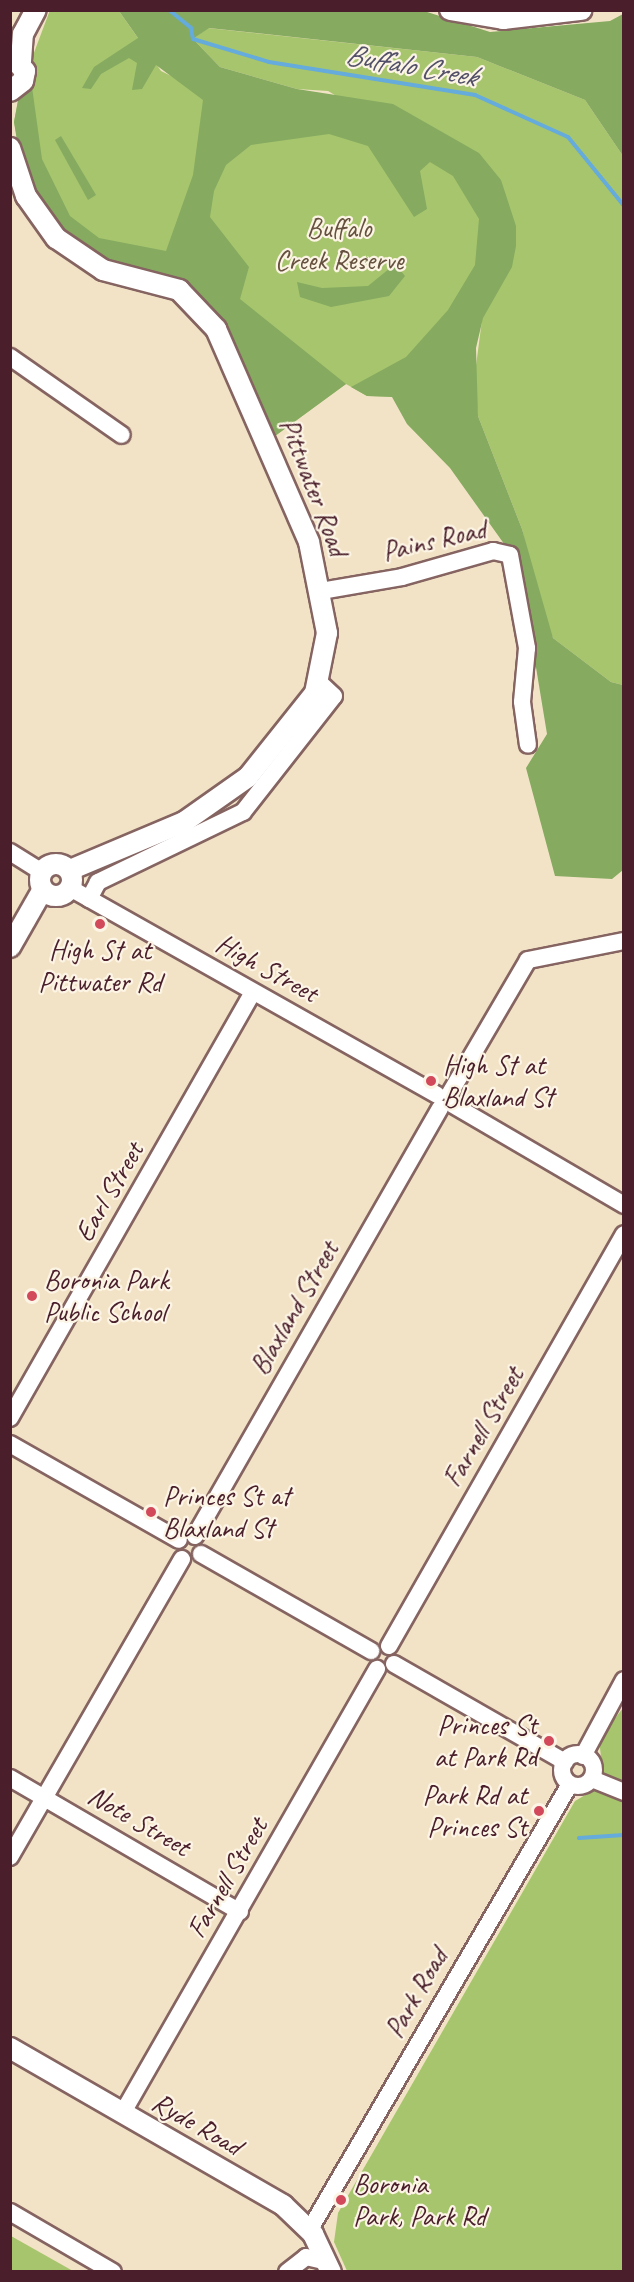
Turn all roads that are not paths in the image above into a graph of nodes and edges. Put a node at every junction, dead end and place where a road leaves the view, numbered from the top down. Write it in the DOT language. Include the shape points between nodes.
graph roads {
  1 [pos="27,10"];
  2 [pos="36,10"];
  3 [pos="450,10"];
  4 [pos="484,10"];
  5 [pos="542,10"];
  6 [pos="581,10"];
  7 [pos="10,37"];
  8 [pos="16,58"];
  9 [pos="10,91"];
  10 [pos="10,147"];
  11 [pos="10,357"];
  12 [pos="122,435"];
  13 [pos="321,591"];
  14 [pos="320,683"];
  15 [pos="528,745"];
  16 [pos="10,852"];
  17 [pos="71,879"];
  18 [pos="42,882"];
  19 [pos="89,899"];
  20 [pos="624,941"];
  21 [pos="10,947"];
  22 [pos="253,992"];
  23 [pos="445,1100"];
  24 [pos="624,1205"];
  25 [pos="624,1234"];
  26 [pos="10,1418"];
  27 [pos="10,1444"];
  28 [pos="187,1538"];
  29 [pos="201,1554"];
  30 [pos="182,1559"];
  31 [pos="389,1646"];
  32 [pos="372,1651"];
  33 [pos="394,1664"];
  34 [pos="377,1669"];
  35 [pos="624,1680"];
  36 [pos="584,1755"];
  37 [pos="565,1762"];
  38 [pos="10,1778"];
  39 [pos="592,1779"];
  40 [pos="570,1784"];
  41 [pos="624,1792"];
  42 [pos="44,1797"];
  43 [pos="10,1857"];
  44 [pos="240,1912"];
  45 [pos="10,2048"];
  46 [pos="122,2114"];
  47 [pos="10,2212"];
  48 [pos="310,2229"];
  49 [pos="329,2267"];
  50 [pos="289,2268"];
  51 [pos="113,2271"];
  1 -- 7 [label="main road"];
  2 -- 8 [label="main road"];
  3 -- 6 [label="main road" via="503,19"];
  4 -- 5 [label="main road"];
  8 -- 9 [label="main road" via="25,76"];
  10 -- 13 [label="main road, Pittwater Road" via="26,196 57,238 103,270 179,290 216,329 309,542"];
  11 -- 12 [label="street"];
  13 -- 14 [label="main road, Pittwater Road" via="327,633"];
  13 -- 15 [label="street, Pains Road" via="402,577 493,551 510,555 527,648 522,702"];
  14 -- 17 [label="main road, Pittwater Road" via="298,720 233,790 165,831"];
  14 -- 19 [label="street" via="334,696 243,812 98,882"];
  16 -- 18 [label="street"];
  17 -- 18 [label="main road, Pittwater Road" via="61,865"];
  17 -- 19 [label="street, High Street"];
  18 -- 21 [label="main road"];
  19 -- 22 [label="street, High Street"];
  20 -- 23 [label="street, Blaxland Street" via="537,955 522,968"];
  22 -- 23 [label="street, High Street"];
  22 -- 26 [label="street, Earl Street"];
  23 -- 24 [label="street, High Street"];
  23 -- 28 [label="street, Blaxland Street"];
  25 -- 31 [label="street, Farnell Street"];
  27 -- 28 [label="street"];
  28 -- 29 [label="street" via="202,1543"];
  28 -- 30 [label="street" via="176,1550"];
  29 -- 30 [label="street" via="193,1561"];
  29 -- 32 [label="street"];
  30 -- 42 [label="street"];
  31 -- 32 [label="street"];
  31 -- 33 [label="street"];
  32 -- 34 [label="street" via="370,1661"];
  33 -- 34 [label="street"];
  33 -- 37 [label="street"];
  34 -- 44 [label="street, Farnell Street"];
  35 -- 36 [label="street"];
  36 -- 37 [label="street"];
  36 -- 39 [label="street" via="593,1764"];
  37 -- 40 [label="street" via="563,1776"];
  38 -- 42 [label="street, Note Street"];
  39 -- 40 [label="street"];
  39 -- 41 [label="street"];
  40 -- 48 [label="street, Park Road"];
  42 -- 43 [label="street"];
  42 -- 44 [label="street, Note Street"];
  44 -- 46 [label="street, Farnell Street"];
  45 -- 46 [label="main road, Ryde Road"];
  46 -- 48 [label="main road, Ryde Road" via="283,2205"];
  47 -- 51 [label="street"];
  48 -- 49 [label="main road, Ryde Road"];
  49 -- 50 [label="street" via="311,2256"];
}
